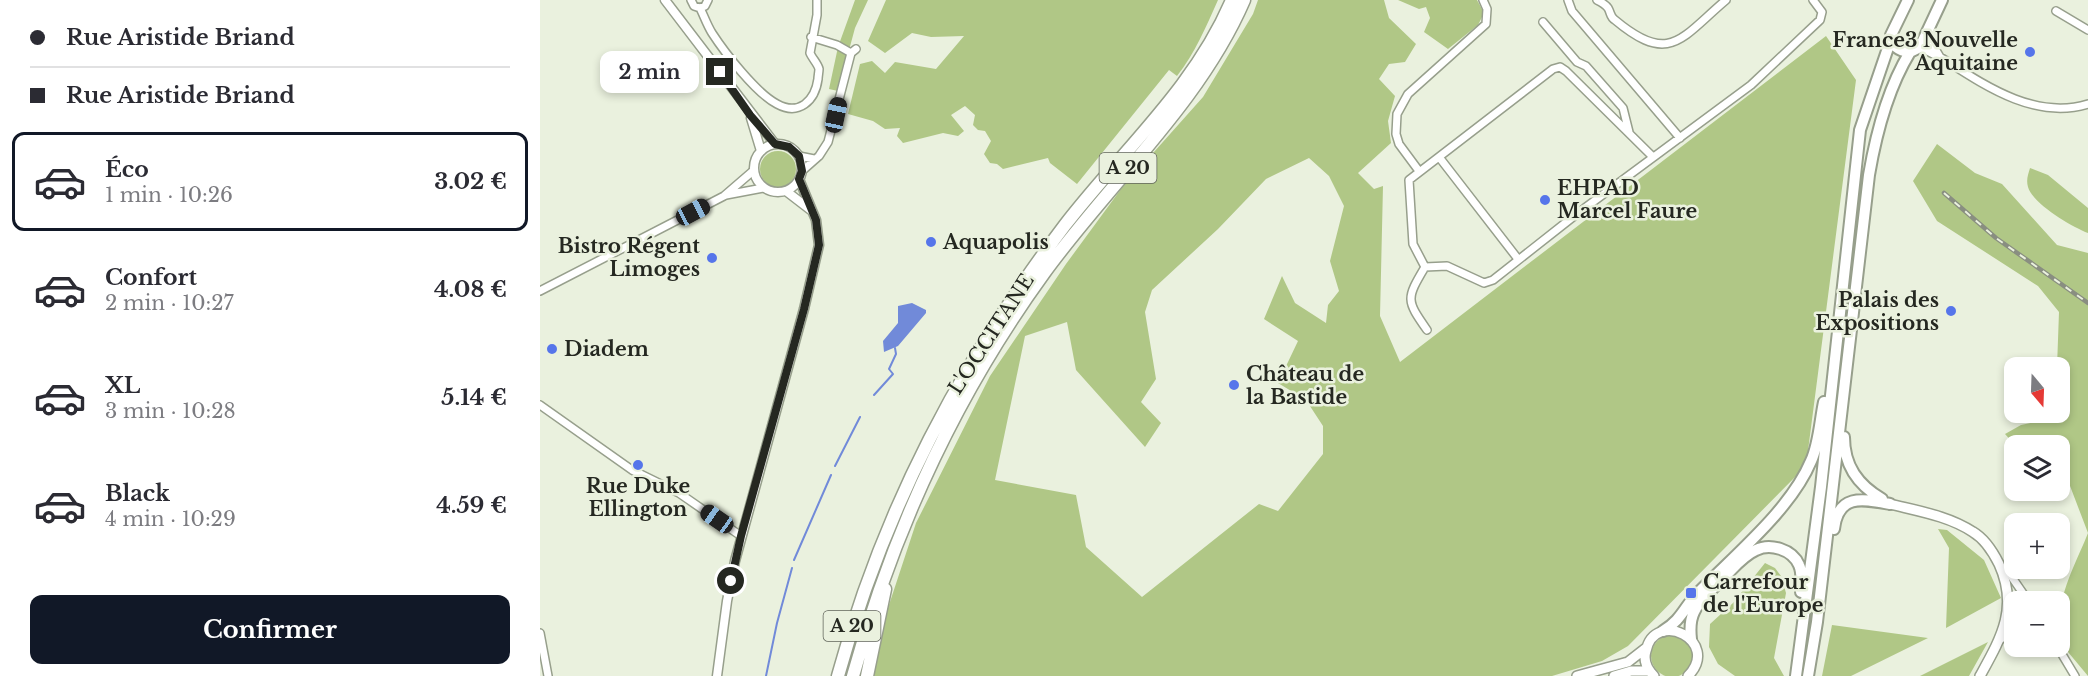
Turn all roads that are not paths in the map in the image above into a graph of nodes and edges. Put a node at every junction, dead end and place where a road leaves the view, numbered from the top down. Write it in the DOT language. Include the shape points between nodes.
graph roads {
  1 [pos="665,0"];
  2 [pos="691,0"];
  3 [pos="708,0"];
  4 [pos="817,0"];
  5 [pos="1232,0"];
  6 [pos="1244,0"];
  7 [pos="1483,0"];
  8 [pos="1568,0"];
  9 [pos="1598,0"];
  10 [pos="1726,0"];
  11 [pos="1814,0"];
  12 [pos="1908,0"];
  13 [pos="1942,0"];
  14 [pos="700,8"];
  15 [pos="2056,11"];
  16 [pos="1543,22"];
  17 [pos="1929,28"];
  18 [pos="2088,30"];
  19 [pos="812,37"];
  20 [pos="1891,39"];
  21 [pos="1915,49"];
  22 [pos="1940,57"];
  23 [pos="2088,104"];
  24 [pos="750,115"];
  25 [pos="1629,132"];
  26 [pos="1680,138"];
  27 [pos="775,144"];
  28 [pos="761,151"];
  29 [pos="799,156"];
  30 [pos="1439,157"];
  31 [pos="1653,157"];
  32 [pos="814,159"];
  33 [pos="753,171"];
  34 [pos="1419,171"];
  35 [pos="801,175"];
  36 [pos="763,188"];
  37 [pos="786,191"];
  38 [pos="724,196"];
  39 [pos="813,211"];
  40 [pos="1518,259"];
  41 [pos="1425,267"];
  42 [pos="540,291"];
  43 [pos="1427,330"];
  44 [pos="1837,340"];
  45 [pos="1845,388"];
  46 [pos="540,405"];
  47 [pos="1890,504"];
  48 [pos="741,536"];
  49 [pos="891,555"];
  50 [pos="2003,573"];
  51 [pos="2021,591"];
  52 [pos="1816,622"];
  53 [pos="1663,631"];
  54 [pos="540,633"];
  55 [pos="1802,634"];
  56 [pos="2004,637"];
  57 [pos="1691,639"];
  58 [pos="2001,639"];
  59 [pos="1646,648"];
  60 [pos="2064,657"];
  61 [pos="1696,664"];
  62 [pos="1652,674"];
  63 [pos="548,676"];
  64 [pos="717,676"];
  65 [pos="838,676"];
  66 [pos="853,676"];
  67 [pos="867,676"];
  68 [pos="1577,676"];
  69 [pos="1614,676"];
  70 [pos="1688,676"];
  71 [pos="1702,676"];
  72 [pos="1796,676"];
  73 [pos="1808,676"];
  74 [pos="1980,676"];
  75 [pos="2075,676"];
  1 -- 24 [label="street"];
  2 -- 14 [label="street"];
  3 -- 14 [label="street"];
  4 -- 19 [label="street"];
  5 -- 65 [label="highway, L'OCCITANE / A 20" via="1190,74 1043,255 956,387 902,496 851,627"];
  6 -- 49 [label="highway, L'OCCITANE / A 20" via="1206,71 1179,109 1067,242 1005,332 933,459"];
  7 -- 34 [label="street" via="1486,24 1408,94 1396,114 1399,144"];
  8 -- 26 [label="street" via="1572,11"];
  9 -- 10 [label="street" via="1608,7 1612,18 1646,42 1664,45 1680,39"];
  11 -- 26 [label="street" via="1822,12 1820,20 1751,86"];
  12 -- 20 [label="main road"];
  13 -- 17 [label="main road"];
  14 -- 19 [label="street" via="711,32 735,63 775,104 788,109 801,108 810,101 817,86 819,70 810,53"];
  15 -- 18 [label="street"];
  16 -- 25 [label="street" via="1623,108"];
  17 -- 21 [label="main road"];
  17 -- 22 [label="street"];
  19 -- 32 [label="street" via="853,51 832,132 824,151"];
  20 -- 21 [label="main road" via="1897,48"];
  20 -- 44 [label="main road" via="1860,130"];
  21 -- 22 [label="street"];
  21 -- 45 [label="main road" via="1894,82 1874,146"];
  22 -- 23 [label="street" via="2034,106 2075,108"];
  24 -- 27 [label="street"];
  24 -- 28 [label="street"];
  25 -- 30 [label="street" via="1560,67"];
  25 -- 31 [label="street"];
  26 -- 31 [label="street"];
  27 -- 28 [label="street"];
  27 -- 29 [label="street" via="789,147"];
  28 -- 33 [label="street"];
  29 -- 32 [label="street"];
  29 -- 35 [label="street"];
  30 -- 34 [label="street"];
  30 -- 40 [label="street"];
  31 -- 40 [label="street"];
  32 -- 35 [label="street"];
  33 -- 36 [label="street"];
  33 -- 38 [label="street"];
  34 -- 41 [label="street" via="1409,180 1413,244"];
  35 -- 37 [label="street"];
  35 -- 39 [label="street"];
  36 -- 37 [label="street" via="778,193"];
  36 -- 38 [label="street"];
  37 -- 39 [label="street"];
  38 -- 42 [label="street"];
  39 -- 48 [label="street" via="819,237 816,260"];
  40 -- 41 [label="street" via="1484,283 1447,266"];
  41 -- 43 [label="street" via="1411,291 1411,306"];
  44 -- 53 [label="main road" via="1812,460 1796,490 1693,598 1679,620"];
  44 -- 55 [label="main road"];
  45 -- 47 [label="main road" via="1845,451 1849,464 1868,491"];
  45 -- 52 [label="main road"];
  46 -- 48 [label="street" via="632,470 679,493"];
  47 -- 50 [label="main road" via="1953,521 1975,532 1993,551"];
  47 -- 52 [label="main road" via="1850,501 1838,513"];
  48 -- 64 [label="street"];
  49 -- 66 [label="highway, L'OCCITANE / A 20"];
  49 -- 67 [label="highway"];
  50 -- 51 [label="street" via="2009,573"];
  50 -- 58 [label="main road" via="2008,604"];
  52 -- 73 [label="main road"];
  53 -- 57 [label="main road" via="1678,631"];
  53 -- 59 [label="main road"];
  54 -- 63 [label="street"];
  55 -- 57 [label="main road" via="1799,564 1792,555 1767,546 1745,556 1701,601 1694,612"];
  55 -- 72 [label="main road"];
  56 -- 58 [label="street"];
  57 -- 61 [label="main road" via="1697,651"];
  58 -- 74 [label="main road"];
  59 -- 62 [label="main road"];
  59 -- 68 [label="main road" via="1628,662"];
  60 -- 75 [label="street"];
  61 -- 70 [label="main road"];
  61 -- 71 [label="main road"];
  62 -- 69 [label="main road" via="1631,671"];
}
